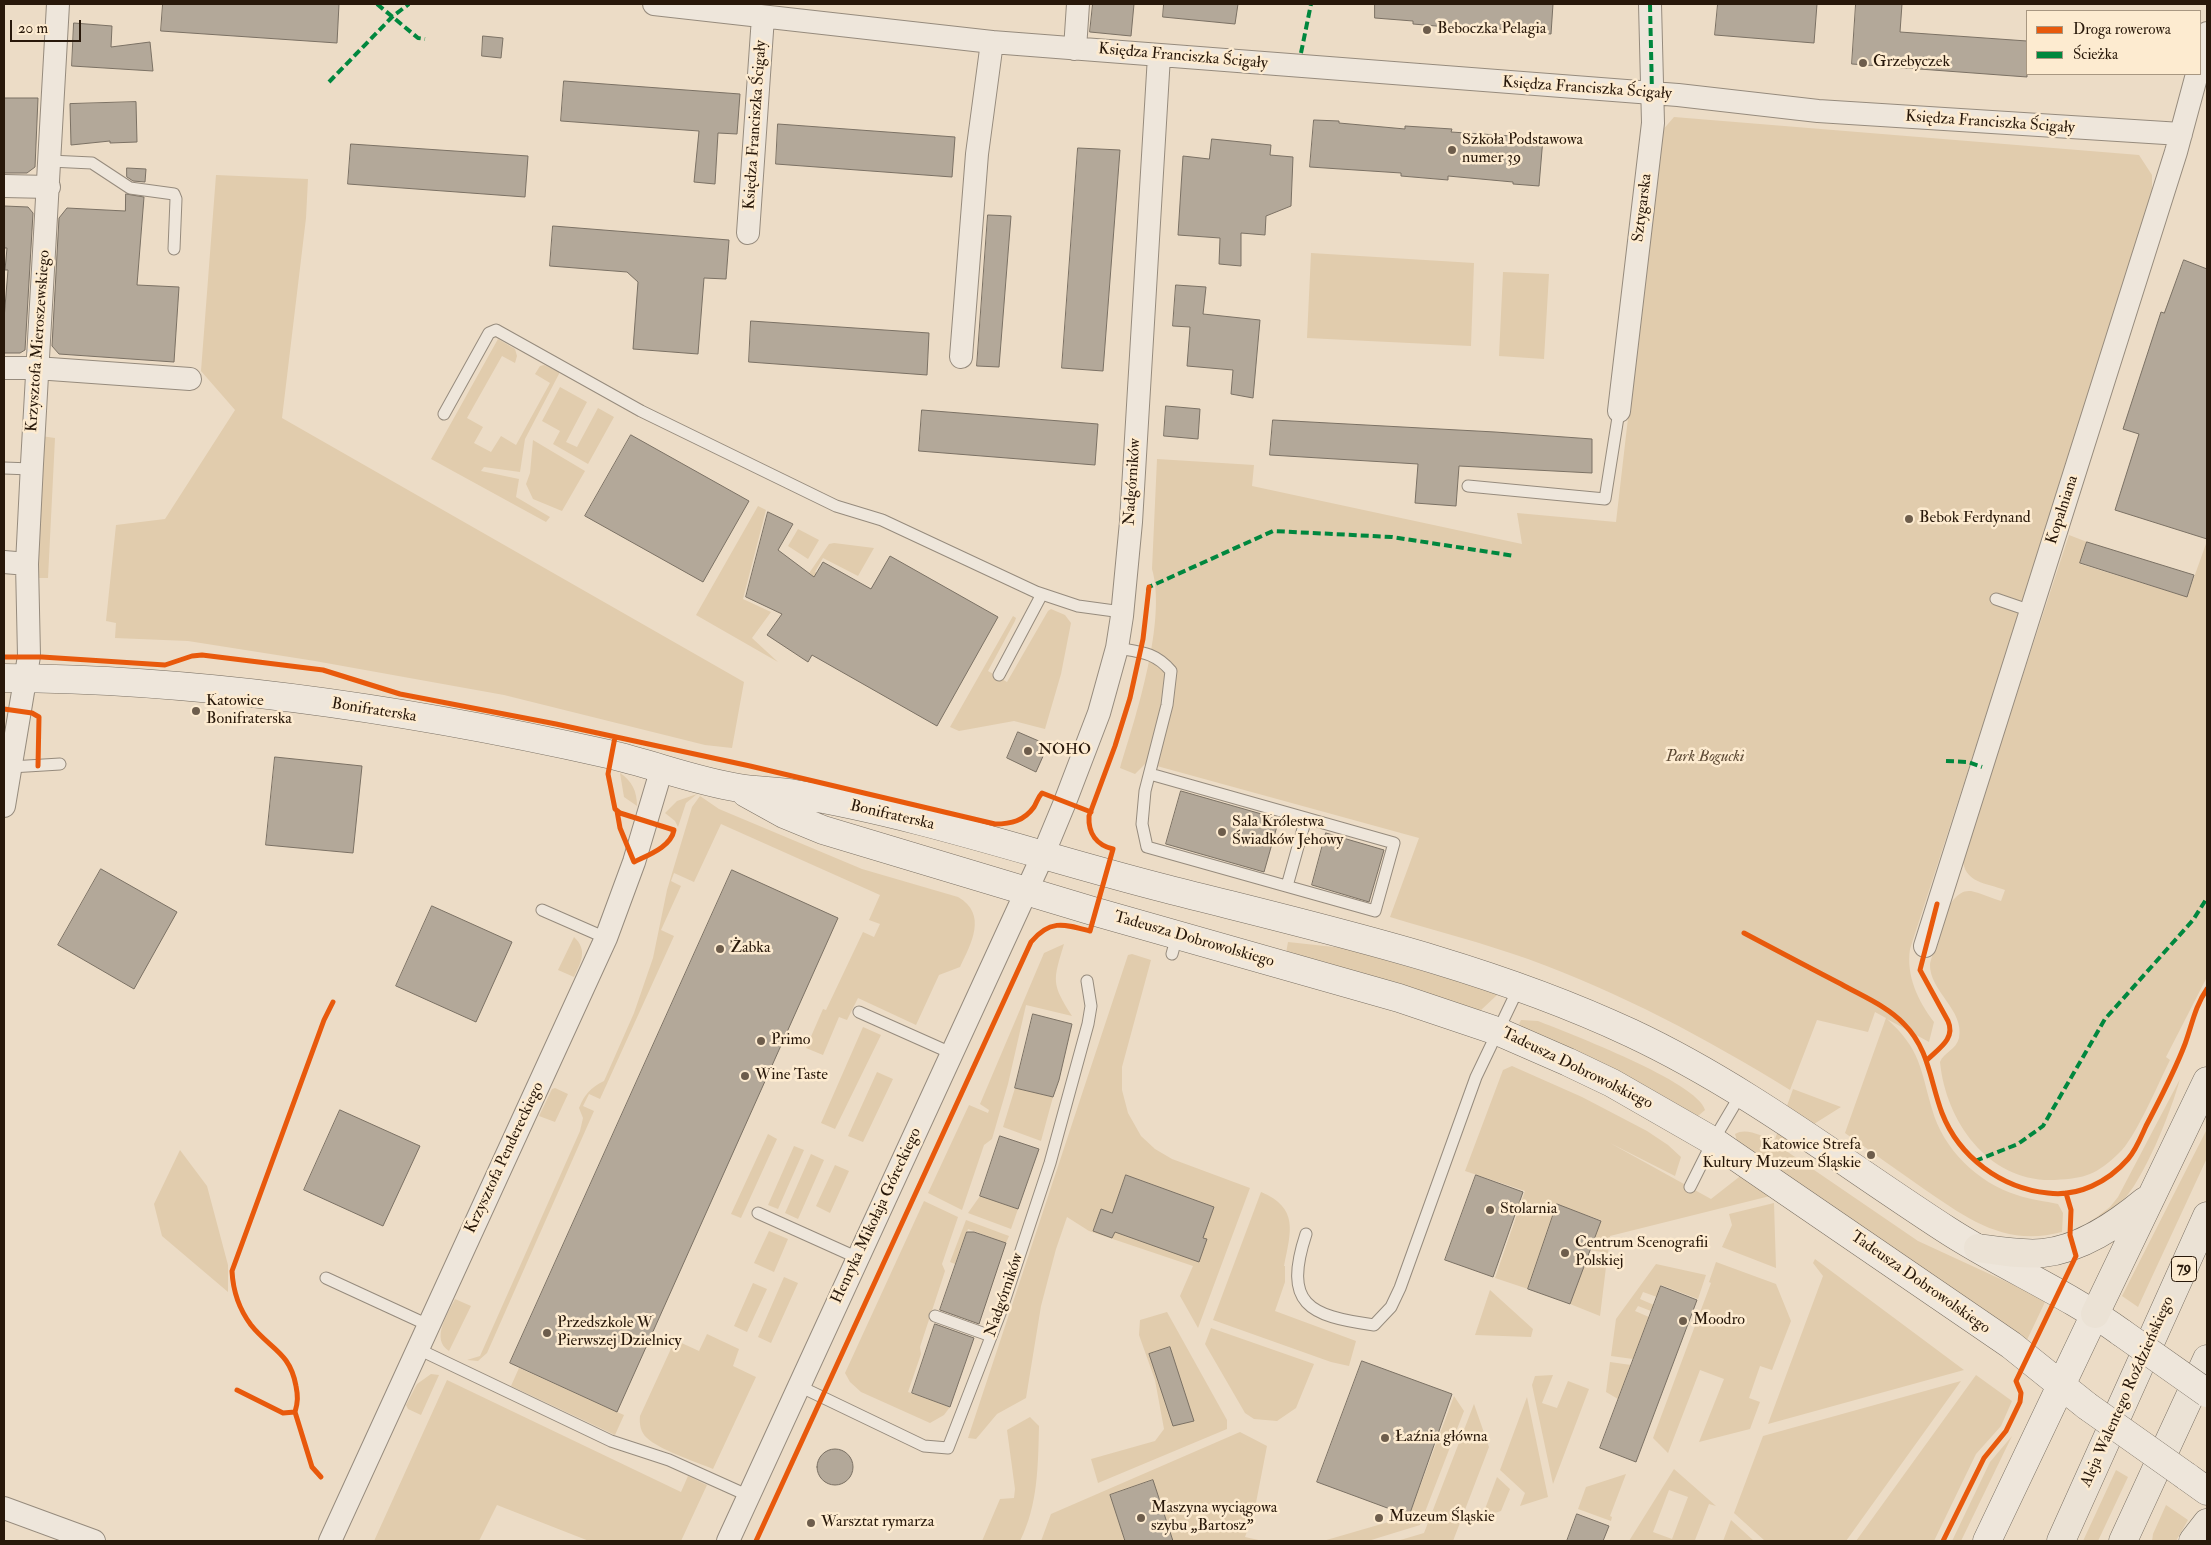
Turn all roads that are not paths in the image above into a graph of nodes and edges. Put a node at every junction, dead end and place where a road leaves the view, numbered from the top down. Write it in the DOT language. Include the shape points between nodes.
graph roads {
  1 [pos="58,4"];
  2 [pos="654,4"];
  3 [pos="1078,4"];
  4 [pos="1650,4"];
  5 [pos="763,17"];
  6 [pos="2207,33"];
  7 [pos="992,42"];
  8 [pos="1075,48"];
  9 [pos="1159,56"];
  10 [pos="2201,59"];
  11 [pos="2197,75"];
  12 [pos="1652,93"];
  13 [pos="2182,134"];
  14 [pos="50,161"];
  15 [pos="4,186"];
  16 [pos="49,187"];
  17 [pos="748,233"];
  18 [pos="174,249"];
  19 [pos="960,357"];
  20 [pos="4,368"];
  21 [pos="36,368"];
  22 [pos="190,379"];
  23 [pos="1619,411"];
  24 [pos="444,414"];
  25 [pos="4,468"];
  26 [pos="31,469"];
  27 [pos="1468,486"];
  28 [pos="4,562"];
  29 [pos="28,564"];
  30 [pos="1042,594"];
  31 [pos="1996,599"];
  32 [pos="2031,611"];
  33 [pos="1122,612"];
  34 [pos="1117,648"];
  35 [pos="999,675"];
  36 [pos="14,678"];
  37 [pos="60,764"];
  38 [pos="11,767"];
  39 [pos="662,768"];
  40 [pos="1150,774"];
  41 [pos="739,788"];
  42 [pos="4,806"];
  43 [pos="1306,818"];
  44 [pos="1043,855"];
  45 [pos="1287,886"];
  46 [pos="1026,890"];
  47 [pos="542,910"];
  48 [pos="606,938"];
  49 [pos="1925,946"];
  50 [pos="1087,981"];
  51 [pos="1519,987"];
  52 [pos="859,1012"];
  53 [pos="1497,1031"];
  54 [pos="952,1053"];
  55 [pos="2207,1081"];
  56 [pos="1742,1092"];
  57 [pos="1713,1141"];
  58 [pos="1690,1186"];
  59 [pos="2152,1195"];
  60 [pos="758,1214"];
  61 [pos="2207,1216"];
  62 [pos="1306,1234"];
  63 [pos="1978,1248"];
  64 [pos="858,1258"];
  65 [pos="326,1278"];
  66 [pos="2095,1314"];
  67 [pos="935,1316"];
  68 [pos="428,1325"];
  69 [pos="991,1336"];
  70 [pos="418,1349"];
  71 [pos="2207,1359"];
  72 [pos="2061,1385"];
  73 [pos="799,1386"];
  74 [pos="2207,1392"];
  75 [pos="2196,1484"];
  76 [pos="749,1496"];
  77 [pos="4,1508"];
  78 [pos="2207,1523"];
  79 [pos="94,1541"];
  80 [pos="330,1541"];
  81 [pos="728,1541"];
  82 [pos="1987,1541"];
  83 [pos="2061,1541"];
  84 [pos="2123,1541"];
  85 [pos="2193,1541"];
  1 -- 14 [label="street, Krzysztofa Mieroszewskiego"];
  2 -- 5 [label="street, Księdza Franciszka Ścigały"];
  3 -- 8 [label="street"];
  4 -- 12 [label="street, Sztygarska"];
  5 -- 7 [label="street, Księdza Franciszka Ścigały"];
  5 -- 17 [label="street, Księdza Franciszka Ścigały"];
  6 -- 10 [label="street"];
  7 -- 8 [label="street, Księdza Franciszka Ścigały"];
  7 -- 19 [label="street" via="977,154"];
  8 -- 9 [label="street, Księdza Franciszka Ścigały"];
  9 -- 12 [label="street, Księdza Franciszka Ścigały"];
  9 -- 33 [label="street, Nadgórników"];
  11 -- 13 [label="street, Kopalniana"];
  12 -- 13 [label="street, Księdza Franciszka Ścigały" via="1818,111"];
  12 -- 23 [label="street, Sztygarska" via="1653,123"];
  13 -- 32 [label="street, Kopalniana"];
  14 -- 16 [label="street, Krzysztofa Mieroszewskiego"];
  14 -- 18 [label="lane" via="92,163 130,188 174,194"];
  15 -- 16 [label="street"];
  16 -- 21 [label="street, Krzysztofa Mieroszewskiego"];
  20 -- 21 [label="street"];
  21 -- 22 [label="street"];
  21 -- 26 [label="street, Krzysztofa Mieroszewskiego"];
  23 -- 27 [label="lane" via="1604,499"];
  24 -- 30 [label="lane" via="489,333 496,330 641,411 796,488 836,506 882,520"];
  25 -- 26 [label="lane"];
  26 -- 29 [label="street, Krzysztofa Mieroszewskiego"];
  28 -- 29 [label="street"];
  29 -- 36 [label="street, Krzysztofa Mieroszewskiego" via="29,656"];
  30 -- 33 [label="lane" via="1078,606"];
  30 -- 35 [label="lane"];
  31 -- 32 [label="lane"];
  32 -- 49 [label="street, Kopalniana"];
  33 -- 34 [label="street, Nadgórników"];
  34 -- 40 [label="lane" via="1161,659 1171,671 1167,705"];
  34 -- 44 [label="street, Nadgórników" via="1099,713"];
  36 -- 38 [label="street, Krzysztofa Mieroszewskiego"];
  36 -- 39 [label="street, Bonifraterska" via="172,686 294,698 462,725"];
  37 -- 38 [label="lane"];
  38 -- 42 [label="street, Krzysztofa Mieroszewskiego"];
  39 -- 41 [label="street, Bonifraterska"];
  39 -- 48 [label="street, Krzysztofa Pendereckiego" via="634,862"];
  40 -- 43 [label="lane"];
  40 -- 45 [label="lane" via="1142,824 1146,847"];
  41 -- 44 [label="street, Bonifraterska" via="797,794"];
  41 -- 46 [label="street, Bonifraterska" via="784,814 823,830"];
  43 -- 45 [label="lane"];
  43 -- 45 [label="lane" via="1394,843 1392,852 1375,911"];
  44 -- 46 [label="street, Nadgórników"];
  44 -- 51 [label="street" via="1348,935"];
  46 -- 53 [label="street, Tadeusza Dobrowolskiego" via="1174,945 1400,998"];
  46 -- 54 [label="street, Henryka Mikołaja Góreckiego"];
  47 -- 48 [label="lane"];
  48 -- 68 [label="street, Krzysztofa Pendereckiego"];
  50 -- 69 [label="lane, Nadgórników" via="1091,1006 1088,1024 1050,1163"];
  51 -- 53 [label="lane"];
  51 -- 56 [label="street" via="1633,1034"];
  52 -- 54 [label="lane"];
  53 -- 57 [label="street, Tadeusza Dobrowolskiego" via="1612,1083"];
  53 -- 62 [label="lane" via="1476,1077 1400,1288 1391,1307 1374,1325 1336,1320 1314,1310 1298,1291 1298,1258"];
  54 -- 64 [label="street, Henryka Mikołaja Góreckiego"];
  55 -- 59 [label="main road"];
  56 -- 57 [label="lane"];
  56 -- 63 [label="street"];
  57 -- 58 [label="lane"];
  57 -- 72 [label="street, Tadeusza Dobrowolskiego" via="2011,1345"];
  59 -- 63 [label="main road" via="2119,1223 2073,1245 2044,1253 2020,1254"];
  59 -- 66 [label="main road"];
  60 -- 64 [label="lane"];
  61 -- 83 [label="main road, Aleja Walentego Roździeńskiego / 79"];
  63 -- 66 [label="street"];
  64 -- 73 [label="street, Henryka Mikołaja Góreckiego"];
  65 -- 68 [label="lane"];
  66 -- 72 [label="street"];
  66 -- 74 [label="street, bridge"];
  67 -- 69 [label="lane"];
  68 -- 70 [label="street, Krzysztofa Pendereckiego"];
  69 -- 73 [label="lane, Nadgórników" via="948,1448 924,1446"];
  70 -- 76 [label="lane" via="611,1441 669,1460"];
  70 -- 80 [label="street, Krzysztofa Pendereckiego"];
  71 -- 84 [label="main road"];
  72 -- 75 [label="street, Tadeusza Dobrowolskiego, bridge"];
  72 -- 82 [label="street"];
  73 -- 76 [label="street, Henryka Mikołaja Góreckiego"];
  76 -- 81 [label="street, Henryka Mikołaja Góreckiego"];
  77 -- 79 [label="street"];
  78 -- 85 [label="main road"];
}
